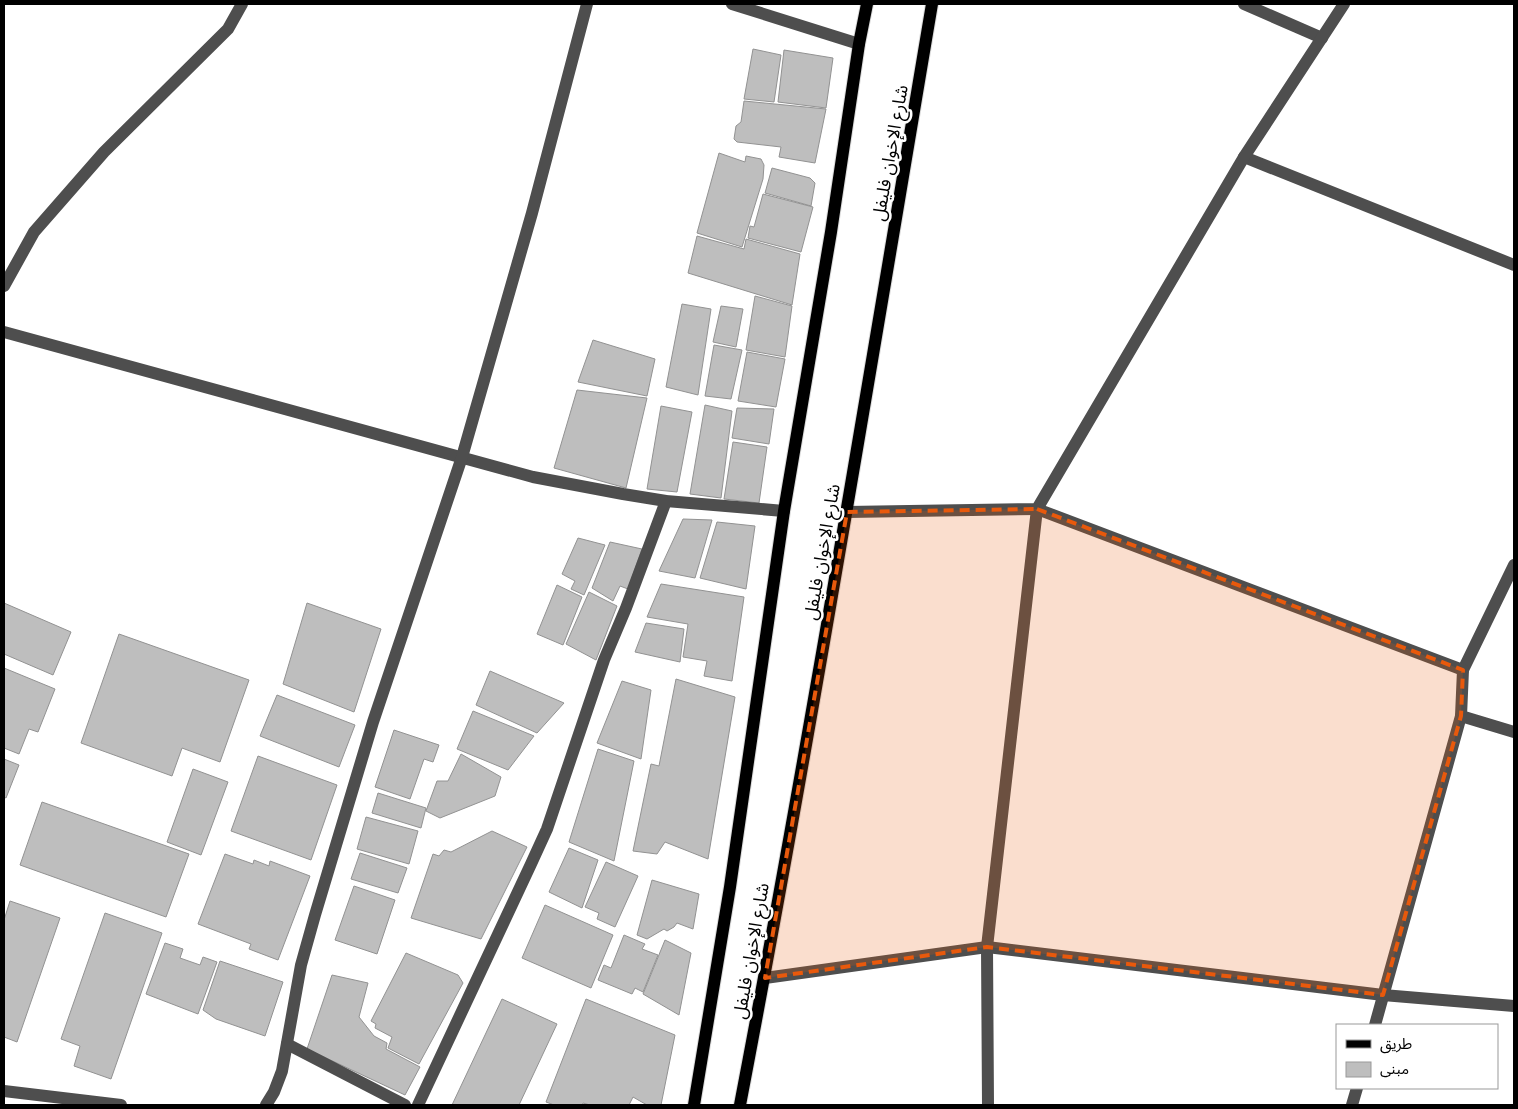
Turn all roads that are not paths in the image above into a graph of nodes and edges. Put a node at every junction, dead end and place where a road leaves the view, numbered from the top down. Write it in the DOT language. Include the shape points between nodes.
graph roads {
  1 [pos="242,4"];
  2 [pos="587,4"];
  3 [pos="732,4"];
  4 [pos="867,4"];
  5 [pos="932,4"];
  6 [pos="1244,4"];
  7 [pos="1344,4"];
  8 [pos="1322,38"];
  9 [pos="859,44"];
  10 [pos="1244,158"];
  11 [pos="1514,265"];
  12 [pos="4,286"];
  13 [pos="4,332"];
  14 [pos="462,457"];
  15 [pos="666,501"];
  16 [pos="1037,509"];
  17 [pos="784,511"];
  18 [pos="846,512"];
  19 [pos="1514,565"];
  20 [pos="1463,670"];
  21 [pos="1461,716"];
  22 [pos="1514,732"];
  23 [pos="987,947"];
  24 [pos="765,978"];
  25 [pos="1383,995"];
  26 [pos="1514,1006"];
  27 [pos="1374,1024"];
  28 [pos="287,1044"];
  29 [pos="1357,1089"];
  30 [pos="4,1091"];
  31 [pos="121,1105"];
  32 [pos="266,1105"];
  33 [pos="405,1105"];
  34 [pos="418,1105"];
  35 [pos="694,1105"];
  36 [pos="740,1105"];
  37 [pos="988,1105"];
  38 [pos="1352,1105"];
  1 -- 12 [label="street" via="228,29 104,152 34,232"];
  2 -- 14 [label="street" via="532,213"];
  3 -- 9 [label="street"];
  4 -- 9 [label="main road, شارع الإخوان فليفل"];
  5 -- 18 [label="main road, شارع الإخوان فليفل"];
  6 -- 8 [label="street"];
  7 -- 8 [label="street"];
  8 -- 10 [label="street"];
  9 -- 17 [label="main road, شارع الإخوان فليفل"];
  10 -- 11 [label="street"];
  10 -- 16 [label="street"];
  13 -- 14 [label="street"];
  14 -- 15 [label="street" via="532,476"];
  14 -- 28 [label="street" via="373,722 331,860 301,965"];
  15 -- 17 [label="street"];
  15 -- 34 [label="street" via="604,660 546,829"];
  16 -- 18 [label="street"];
  16 -- 20 [label="street"];
  16 -- 23 [label="street"];
  17 -- 35 [label="main road, شارع الإخوان فليفل" via="730,887"];
  18 -- 24 [label="main road, شارع الإخوان فليفل"];
  19 -- 20 [label="street"];
  20 -- 21 [label="street"];
  21 -- 22 [label="street"];
  21 -- 25 [label="street"];
  23 -- 24 [label="street"];
  23 -- 25 [label="street"];
  23 -- 37 [label="street"];
  24 -- 36 [label="main road, شارع الإخوان فليفل"];
  25 -- 26 [label="street"];
  25 -- 27 [label="street"];
  28 -- 32 [label="street" via="282,1071"];
  28 -- 33 [label="street"];
  29 -- 38 [label="street"];
  30 -- 31 [label="street"];
}
